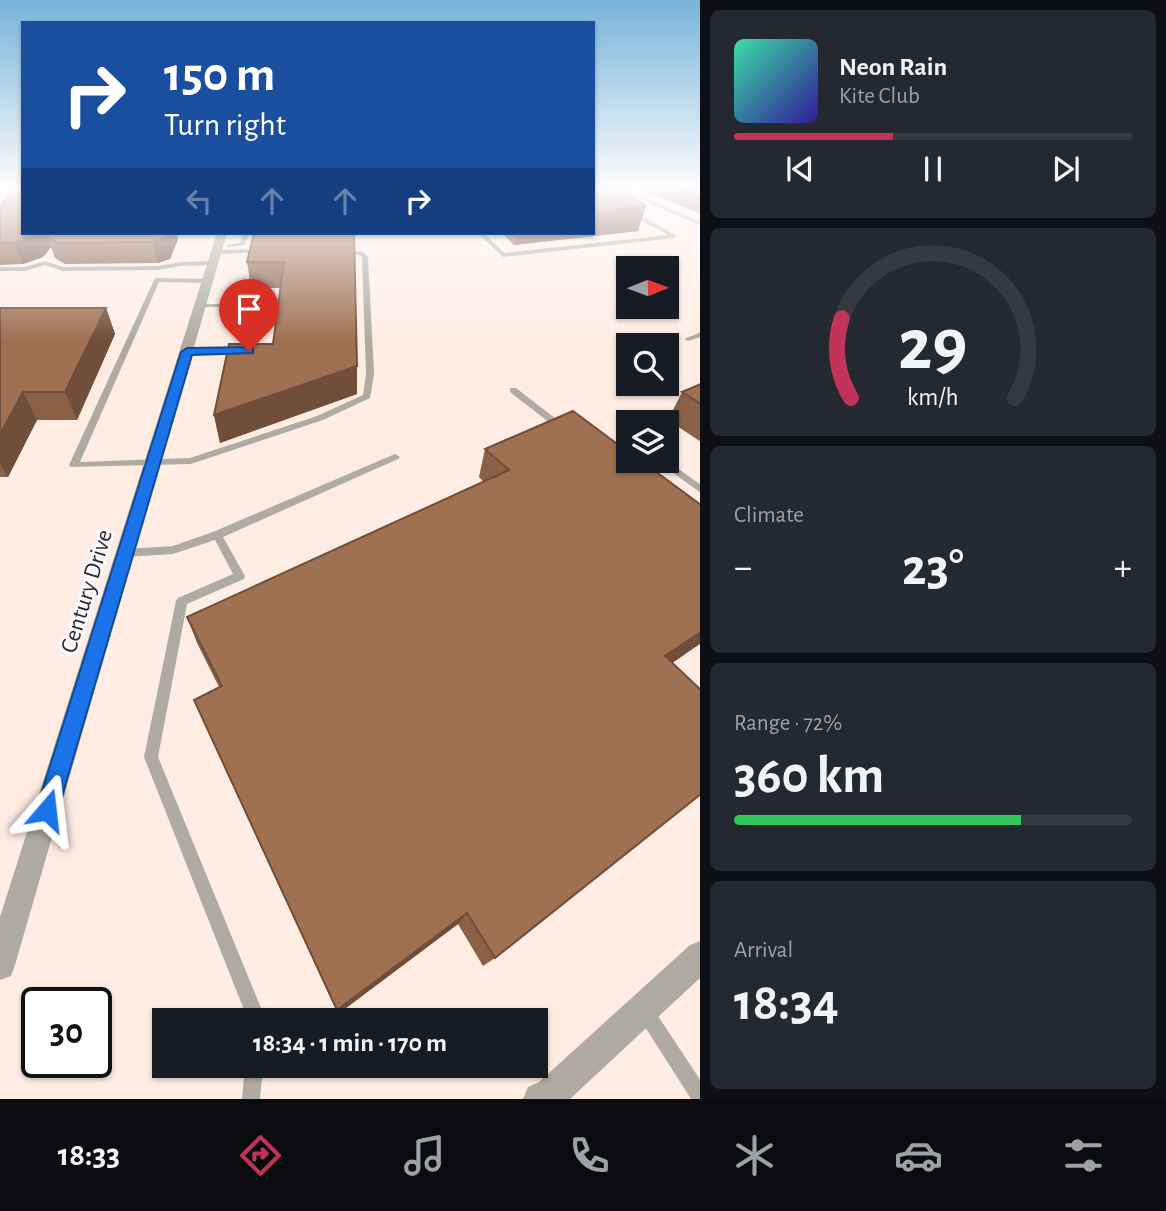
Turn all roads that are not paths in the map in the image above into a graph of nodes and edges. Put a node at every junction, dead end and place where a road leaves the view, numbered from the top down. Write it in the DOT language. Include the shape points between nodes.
graph roads {
  1 [pos="245,238"];
  2 [pos="486,238"];
  3 [pos="653,238"];
  4 [pos="272,251"];
  5 [pos="328,251"];
  6 [pos="52,253"];
  7 [pos="216,255"];
  8 [pos="45,263"];
  9 [pos="0,269"];
  10 [pos="200,305"];
  11 [pos="700,334"];
  12 [pos="688,339"];
  13 [pos="187,352"];
  14 [pos="513,390"];
  15 [pos="568,433"];
  16 [pos="395,457"];
  17 [pos="152,464"];
  18 [pos="677,473"];
  19 [pos="700,489"];
  20 [pos="217,535"];
  21 [pos="125,553"];
  22 [pos="700,957"];
  23 [pos="0,965"];
  24 [pos="643,1007"];
  25 [pos="252,1008"];
  26 [pos="253,1078"];
  27 [pos="700,1096"];
  28 [pos="548,1097"];
  29 [pos="251,1099"];
  1 -- 7 [label="lane" via="242,244"];
  2 -- 3 [label="lane" via="503,255"];
  4 -- 7 [label="lane"];
  5 -- 17 [label="lane" via="352,251 365,257 367,396 320,418 191,461"];
  6 -- 8 [label="lane"];
  7 -- 8 [label="lane" via="158,268 62,269"];
  7 -- 10 [label="street, Century Drive"];
  7 -- 17 [label="lane" via="157,280 74,465"];
  8 -- 9 [label="lane"];
  10 -- 13 [label="street, Century Drive"];
  10 -- 13 [label="lane" via="257,305 249,351"];
  11 -- 12 [label="lane"];
  13 -- 17 [label="street, Century Drive"];
  14 -- 15 [label="lane"];
  16 -- 20 [label="lane"];
  17 -- 21 [label="street, Century Drive"];
  18 -- 19 [label="lane"];
  20 -- 21 [label="lane" via="173,550"];
  20 -- 25 [label="lane" via="240,576 182,601 151,757"];
  21 -- 23 [label="street, Century Drive"];
  22 -- 24 [label="street"];
  24 -- 27 [label="lane"];
  24 -- 28 [label="street"];
  26 -- 29 [label="lane"];
}
